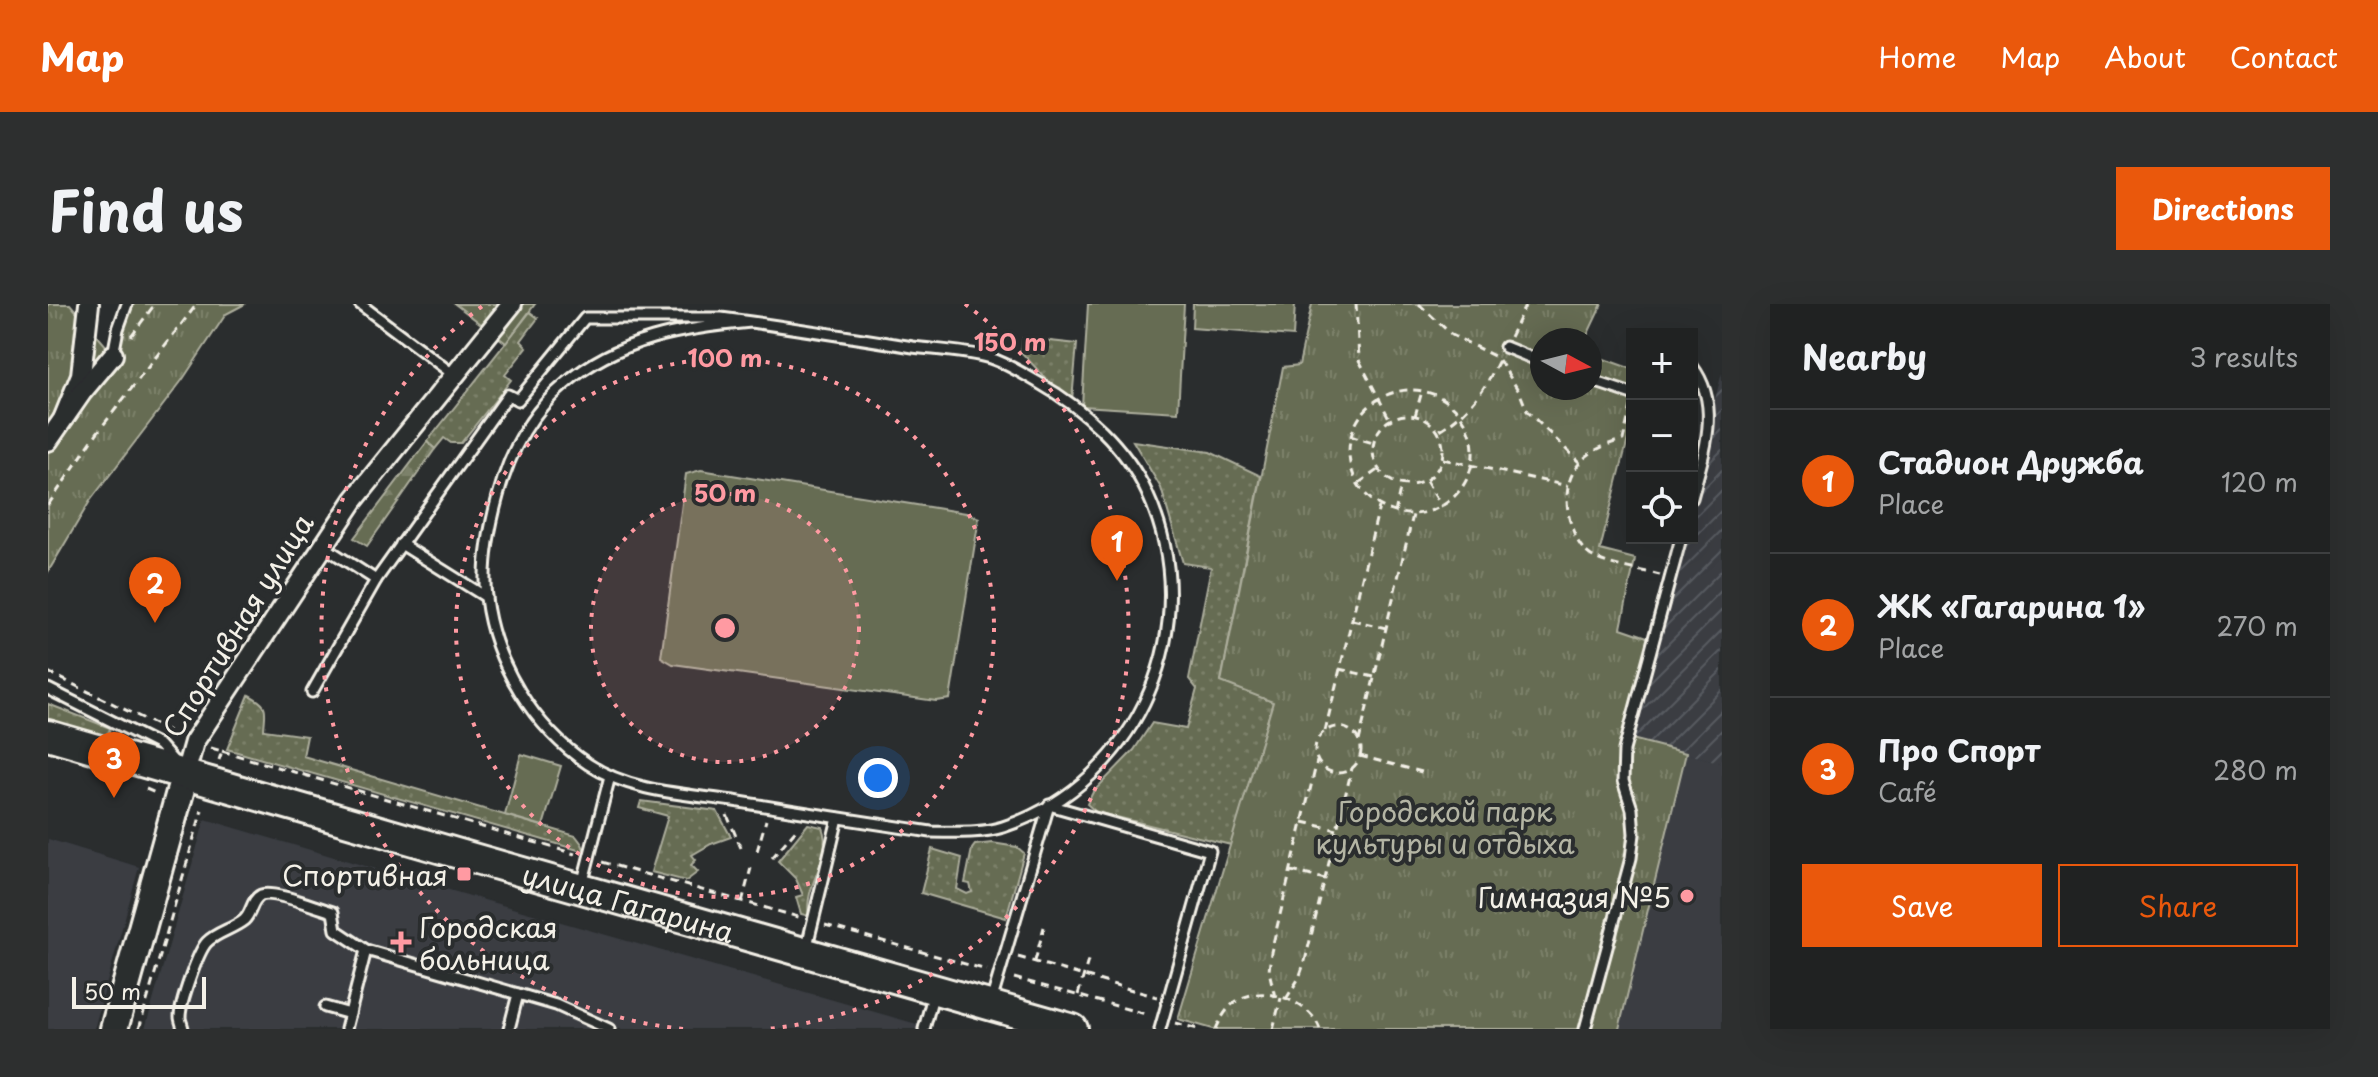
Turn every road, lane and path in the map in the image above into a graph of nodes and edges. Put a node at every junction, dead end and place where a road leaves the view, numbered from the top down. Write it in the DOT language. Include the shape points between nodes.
graph roads {
  1 [pos="89,304"];
  2 [pos="127,304"];
  3 [pos="155,304"];
  4 [pos="197,304"];
  5 [pos="360,304"];
  6 [pos="512,304"];
  7 [pos="1356,304"];
  8 [pos="1419,304"];
  9 [pos="1526,304"];
  10 [pos="144,318"];
  11 [pos="751,322"];
  12 [pos="1505,347"];
  13 [pos="113,355"];
  14 [pos="1530,357"];
  15 [pos="1499,359"];
  16 [pos="1698,374"];
  17 [pos="454,375"];
  18 [pos="1602,384"];
  19 [pos="1422,391"];
  20 [pos="1626,392"];
  21 [pos="1377,400"];
  22 [pos="1415,416"];
  23 [pos="1462,416"];
  24 [pos="64,417"];
  25 [pos="1390,420"];
  26 [pos="1626,427"];
  27 [pos="1438,431"];
  28 [pos="1350,436"];
  29 [pos="48,441"];
  30 [pos="1374,443"];
  31 [pos="1443,459"];
  32 [pos="1579,462"];
  33 [pos="1472,466"];
  34 [pos="1379,469"];
  35 [pos="1698,475"];
  36 [pos="1426,481"];
  37 [pos="1357,484"];
  38 [pos="1401,485"];
  39 [pos="1568,486"];
  40 [pos="48,505"];
  41 [pos="1379,507"];
  42 [pos="1442,507"];
  43 [pos="1395,513"];
  44 [pos="1413,515"];
  45 [pos="401,544"];
  46 [pos="1680,544"];
  47 [pos="323,546"];
  48 [pos="1671,578"];
  49 [pos="376,580"];
  50 [pos="486,597"];
  51 [pos="1352,620"];
  52 [pos="1386,628"];
  53 [pos="1339,669"];
  54 [pos="1374,677"];
  55 [pos="48,689"];
  56 [pos="312,692"];
  57 [pos="1325,731"];
  58 [pos="48,735"];
  59 [pos="1359,741"];
  60 [pos="222,751"];
  61 [pos="1360,755"];
  62 [pos="1317,761"];
  63 [pos="1352,768"];
  64 [pos="1422,772"];
  65 [pos="185,774"];
  66 [pos="610,776"];
  67 [pos="720,799"];
  68 [pos="1049,805"];
  69 [pos="770,807"];
  70 [pos="202,810"];
  71 [pos="809,813"];
  72 [pos="838,818"];
  73 [pos="1303,822"];
  74 [pos="1337,830"];
  75 [pos="741,848"];
  76 [pos="757,851"];
  77 [pos="589,858"];
  78 [pos="772,858"];
  79 [pos="751,868"];
  80 [pos="1291,871"];
  81 [pos="1325,879"];
  82 [pos="581,889"];
  83 [pos="742,902"];
  84 [pos="813,922"];
  85 [pos="1044,927"];
  86 [pos="366,950"];
  87 [pos="806,951"];
  88 [pos="1005,953"];
  89 [pos="1089,957"];
  90 [pos="1035,961"];
  91 [pos="1000,974"];
  92 [pos="1084,976"];
  93 [pos="935,989"];
  94 [pos="518,994"];
  95 [pos="1078,995"];
  96 [pos="1275,997"];
  97 [pos="1284,999"];
  98 [pos="1168,1000"];
  99 [pos="991,1005"];
  100 [pos="325,1007"];
  101 [pos="350,1014"];
  102 [pos="1162,1024"];
  103 [pos="114,1029"];
  104 [pos="139,1029"];
  105 [pos="183,1029"];
  106 [pos="346,1029"];
  107 [pos="509,1029"];
  108 [pos="609,1029"];
  109 [pos="924,1029"];
  110 [pos="1073,1029"];
  111 [pos="1198,1029"];
  112 [pos="1216,1029"];
  113 [pos="1273,1029"];
  114 [pos="1320,1029"];
  115 [pos="1585,1029"];
  1 -- 24 [label="street" via="81,375"];
  2 -- 13 [label="lane"];
  3 -- 10 [label="path"];
  4 -- 40 [label="path"];
  5 -- 17 [label="lane"];
  6 -- 17 [label="street, Спортивная улица"];
  7 -- 21 [label="path" via="1359,360"];
  8 -- 15 [label="path" via="1452,335"];
  9 -- 12 [label="path"];
  11 -- 45 [label="lane" via="585,318 518,400 508,395"];
  11 -- 50 [label="lane" via="637,341 597,360 542,406 504,473 485,559"];
  11 -- 68 [label="lane" via="992,358 1041,384 1089,419 1135,471 1157,517 1170,570 1167,635 1158,672 1112,756"];
  12 -- 14 [label="lane"];
  12 -- 15 [label="path"];
  13 -- 24 [label="street"];
  15 -- 23 [label="path" via="1487,385"];
  15 -- 32 [label="path" via="1527,411"];
  16 -- 35 [label="lane" via="1710,391 1713,418"];
  17 -- 47 [label="street, Спортивная улица"];
  18 -- 20 [label="lane"];
  19 -- 21 [label="path" via="1393,392"];
  19 -- 22 [label="path"];
  19 -- 23 [label="path" via="1453,405"];
  21 -- 25 [label="path"];
  21 -- 28 [label="path" via="1359,417"];
  22 -- 25 [label="path"];
  22 -- 27 [label="path"];
  23 -- 27 [label="path"];
  23 -- 33 [label="path" via="1473,442"];
  24 -- 29 [label="street"];
  25 -- 30 [label="path"];
  26 -- 32 [label="path" via="1623,440 1605,444"];
  27 -- 31 [label="path"];
  28 -- 30 [label="path"];
  28 -- 37 [label="path" via="1348,457"];
  30 -- 34 [label="path"];
  31 -- 33 [label="path"];
  31 -- 36 [label="path"];
  32 -- 39 [label="path"];
  33 -- 39 [label="path"];
  33 -- 42 [label="path" via="1466,482"];
  34 -- 37 [label="path"];
  34 -- 38 [label="path"];
  36 -- 38 [label="path"];
  36 -- 42 [label="path"];
  37 -- 41 [label="path"];
  38 -- 43 [label="path"];
  39 -- 48 [label="path" via="1573,531 1594,558"];
  41 -- 43 [label="path"];
  41 -- 51 [label="path"];
  42 -- 44 [label="path"];
  43 -- 44 [label="path"];
  44 -- 52 [label="path"];
  45 -- 49 [label="lane"];
  45 -- 50 [label="lane"];
  46 -- 48 [label="lane"];
  47 -- 49 [label="lane"];
  47 -- 65 [label="street, Спортивная улица" via="194,742"];
  48 -- 115 [label="lane" via="1624,750 1623,781 1634,834 1631,858"];
  49 -- 56 [label="lane"];
  50 -- 66 [label="lane" via="503,660 533,712 588,765"];
  51 -- 52 [label="path"];
  51 -- 53 [label="path"];
  52 -- 54 [label="path"];
  53 -- 54 [label="path"];
  53 -- 57 [label="path"];
  54 -- 59 [label="path"];
  55 -- 65 [label="lane" via="159,745"];
  57 -- 59 [label="path" via="1347,728"];
  57 -- 62 [label="path" via="1315,744"];
  58 -- 65 [label="main road, улица Гагарина"];
  59 -- 61 [label="path"];
  60 -- 77 [label="path"];
  61 -- 63 [label="path"];
  61 -- 64 [label="path"];
  62 -- 63 [label="path" via="1332,773"];
  62 -- 73 [label="path"];
  63 -- 74 [label="path"];
  65 -- 82 [label="main road, улица Гагарина"];
  65 -- 103 [label="main road, Спортивная улица"];
  66 -- 67 [label="lane" via="636,786"];
  66 -- 77 [label="lane"];
  67 -- 69 [label="lane"];
  67 -- 75 [label="path"];
  68 -- 72 [label="lane" via="1001,828 972,832 931,832"];
  68 -- 88 [label="lane"];
  68 -- 98 [label="lane" via="1210,851"];
  69 -- 71 [label="lane"];
  69 -- 76 [label="path"];
  70 -- 104 [label="path"];
  71 -- 72 [label="lane"];
  71 -- 78 [label="path"];
  72 -- 84 [label="lane"];
  73 -- 74 [label="path"];
  73 -- 80 [label="path"];
  74 -- 81 [label="path"];
  77 -- 82 [label="lane"];
  77 -- 83 [label="path"];
  79 -- 83 [label="path"];
  80 -- 81 [label="path"];
  80 -- 96 [label="path" via="1271,952"];
  81 -- 97 [label="path" via="1305,961"];
  82 -- 87 [label="main road, улица Гагарина"];
  83 -- 84 [label="path"];
  84 -- 87 [label="lane"];
  84 -- 91 [label="path"];
  85 -- 90 [label="path"];
  86 -- 94 [label="lane"];
  86 -- 101 [label="lane"];
  86 -- 105 [label="lane" via="336,930 333,912 261,895 248,915 206,943 197,957 180,1017"];
  87 -- 93 [label="main road, улица Гагарина"];
  88 -- 90 [label="path"];
  88 -- 91 [label="lane"];
  89 -- 92 [label="path"];
  90 -- 92 [label="path"];
  91 -- 95 [label="path"];
  91 -- 99 [label="lane"];
  92 -- 95 [label="path"];
  92 -- 98 [label="path"];
  93 -- 99 [label="main road, улица Гагарина"];
  93 -- 109 [label="lane"];
  94 -- 107 [label="lane"];
  94 -- 108 [label="lane"];
  95 -- 102 [label="path"];
  96 -- 97 [label="path"];
  96 -- 112 [label="path" via="1257,994 1234,1002"];
  97 -- 113 [label="path"];
  97 -- 114 [label="path" via="1309,1011"];
  98 -- 102 [label="lane"];
  99 -- 110 [label="main road, улица Гагарина"];
  100 -- 101 [label="lane"];
  101 -- 106 [label="lane"];
  102 -- 111 [label="path"];
}
